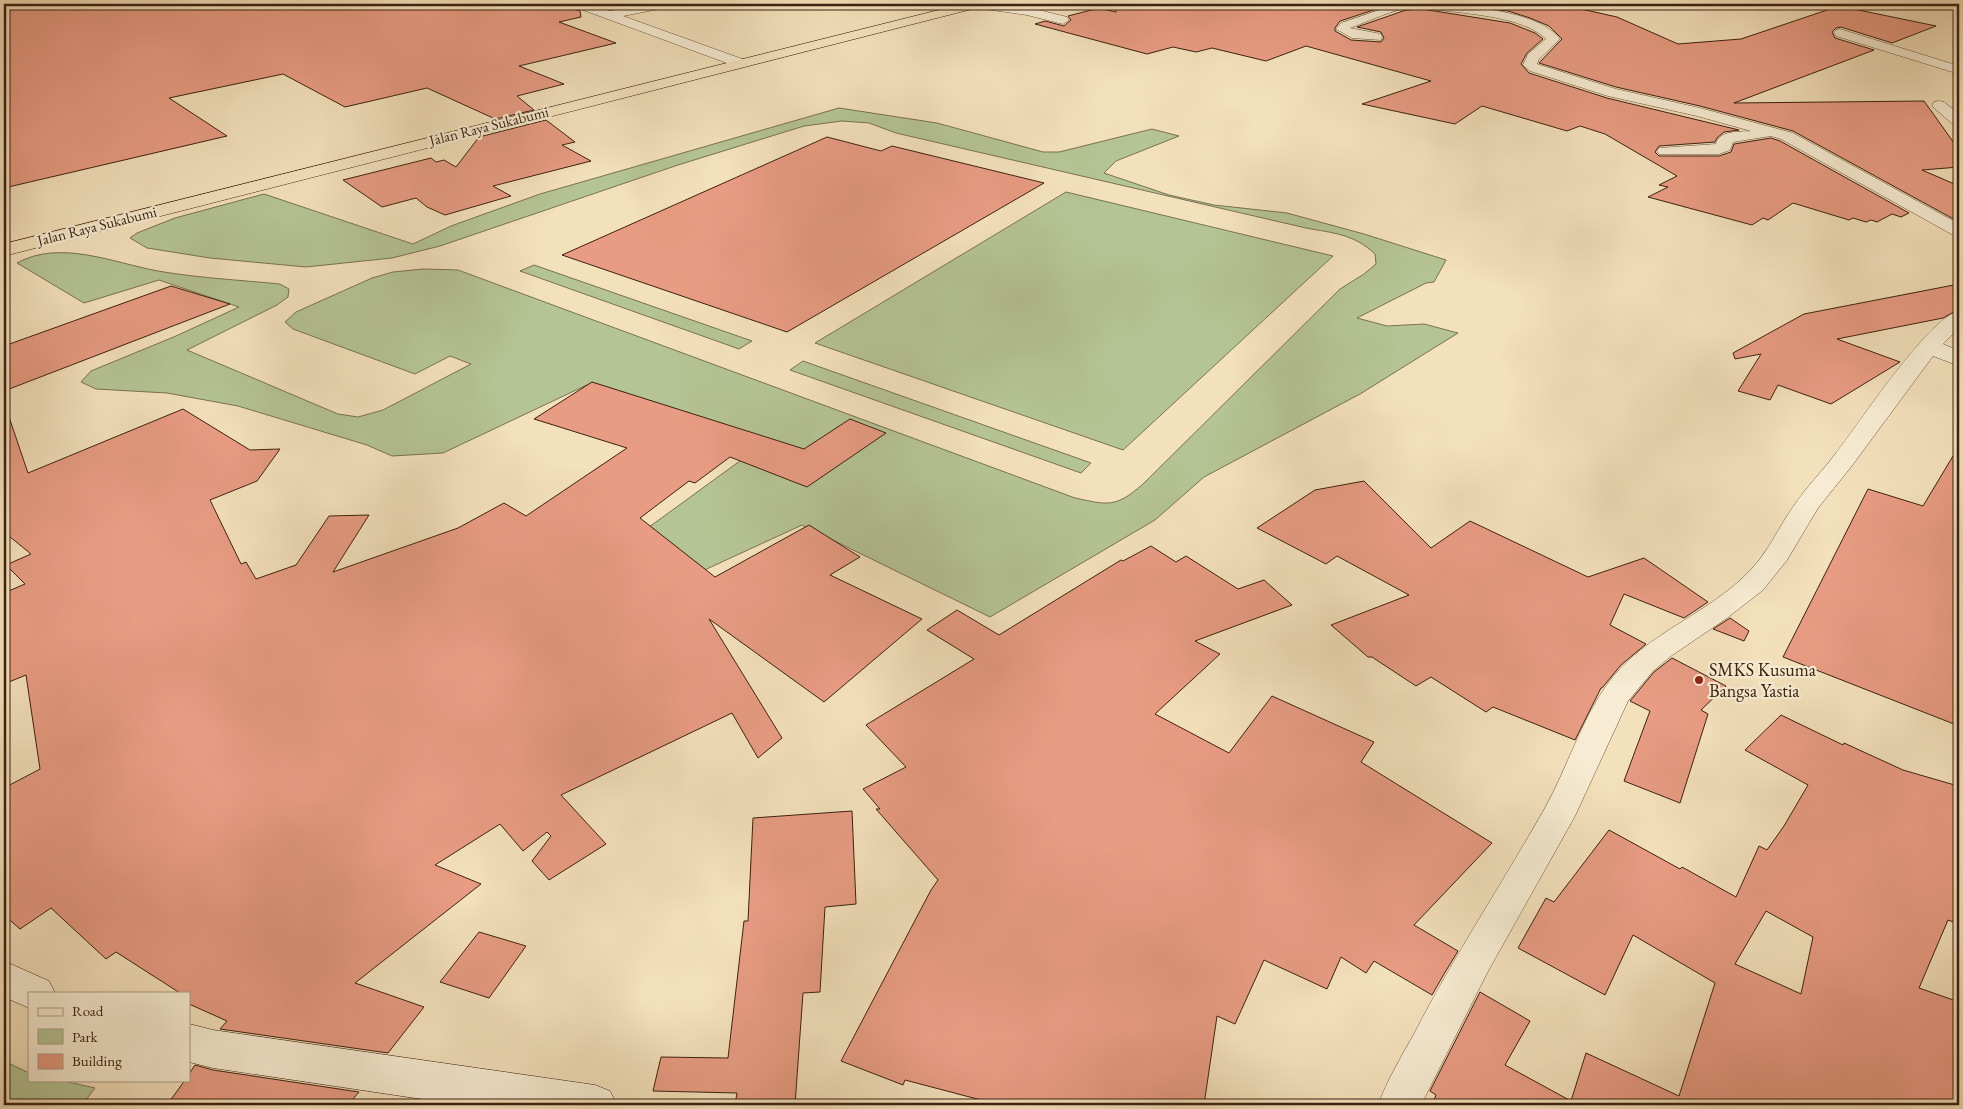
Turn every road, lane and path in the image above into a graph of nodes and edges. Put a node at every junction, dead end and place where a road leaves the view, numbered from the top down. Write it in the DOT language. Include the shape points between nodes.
graph roads {
  1 [pos="580,4"];
  2 [pos="665,4"];
  3 [pos="977,4"];
  4 [pos="1409,4"];
  5 [pos="1417,4"];
  6 [pos="610,15"];
  7 [pos="1063,20"];
  8 [pos="1840,33"];
  9 [pos="1376,37"];
  10 [pos="740,63"];
  11 [pos="1959,70"];
  12 [pos="1939,105"];
  13 [pos="1959,122"];
  14 [pos="1776,132"];
  15 [pos="1665,151"];
  16 [pos="1959,230"];
  17 [pos="4,250"];
  18 [pos="1959,317"];
  19 [pos="1928,346"];
  20 [pos="1959,359"];
  21 [pos="4,978"];
  22 [pos="33,992"];
  23 [pos="190,1043"];
  24 [pos="595,1105"];
  25 [pos="1399,1105"];
  1 -- 6 [label="street"];
  2 -- 6 [label="street"];
  3 -- 7 [label="street"];
  3 -- 10 [label="highway, Jalan Raya Sukabumi"];
  4 -- 9 [label="street" via="1342,29 1352,34"];
  5 -- 14 [label="street" via="1507,17 1540,28 1554,39 1530,62 1546,73 1620,95"];
  6 -- 10 [label="street"];
  8 -- 11 [label="street"];
  10 -- 17 [label="highway, Jalan Raya Sukabumi"];
  12 -- 13 [label="street"];
  14 -- 15 [label="street" via="1728,138 1724,147 1719,149"];
  14 -- 16 [label="street" via="1798,140"];
  18 -- 19 [label="street"];
  19 -- 20 [label="street"];
  19 -- 25 [label="street" via="1806,507 1758,578 1731,602 1652,655 1614,698 1558,816 1462,982"];
  21 -- 22 [label="street"];
  23 -- 24 [label="street"];
}
